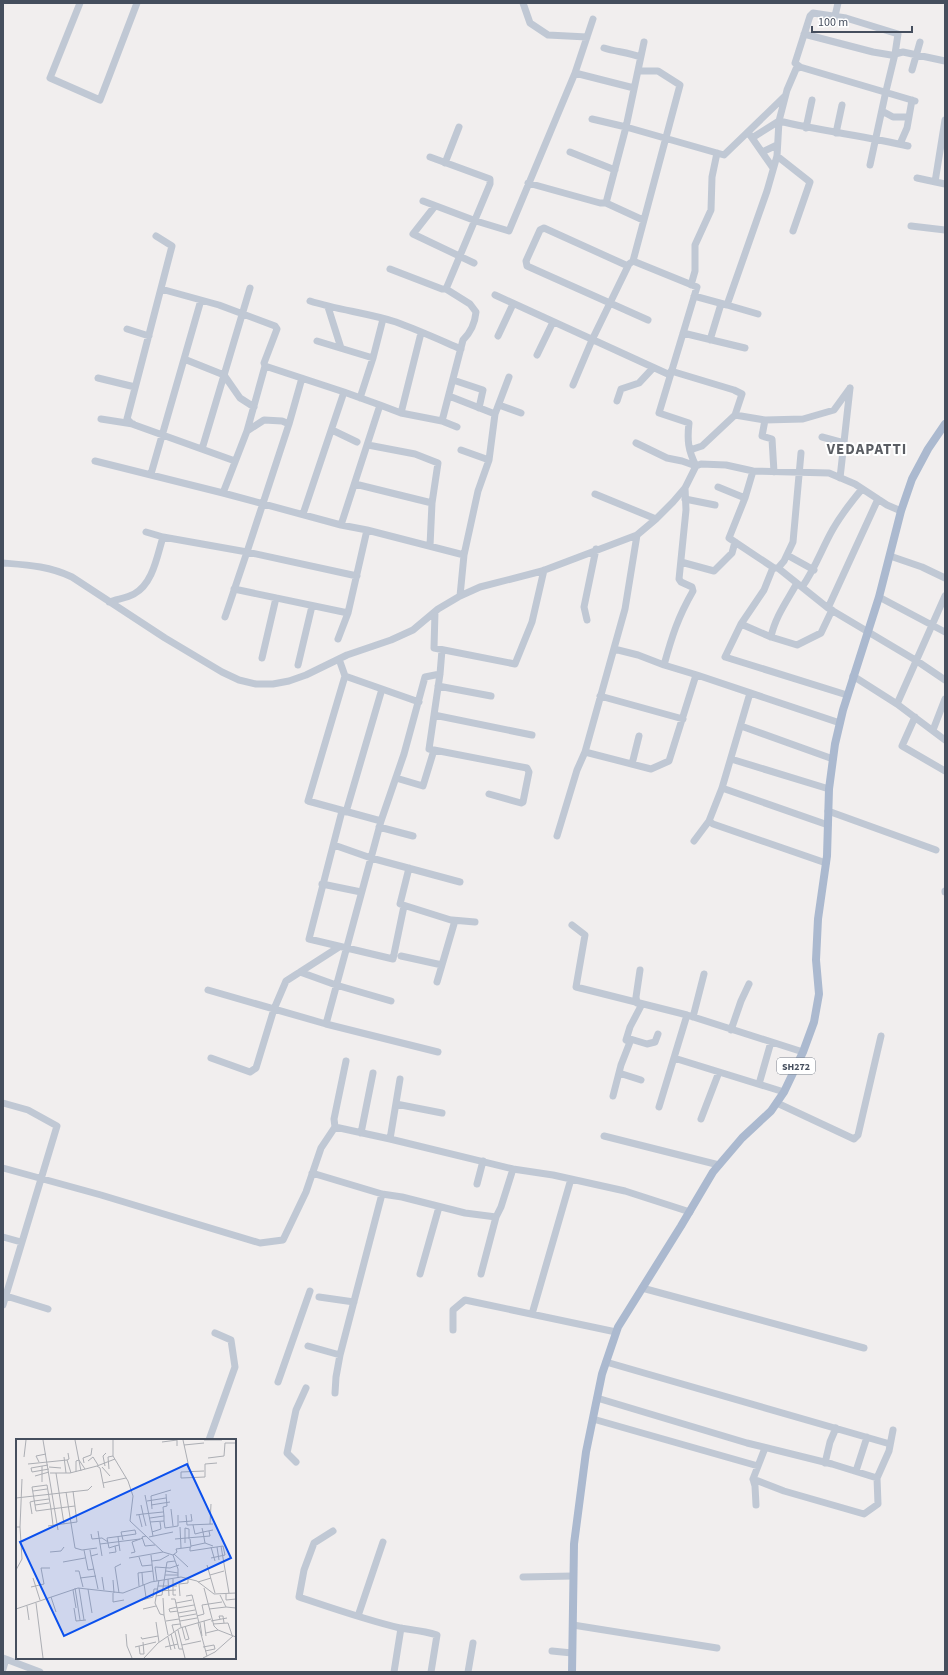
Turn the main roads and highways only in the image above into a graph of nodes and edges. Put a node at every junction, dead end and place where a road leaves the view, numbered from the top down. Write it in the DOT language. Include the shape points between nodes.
graph roads {
  1 [pos="944,426"];
  2 [pos="572,1672"];
  1 -- 2 [label="main road, SH272" via="912,479 840,723 829,789 826,862 818,919 816,960 819,994 814,1022 784,1092 771,1111 742,1138 713,1172 616,1332 606,1362 586,1452 574,1544"];
}
